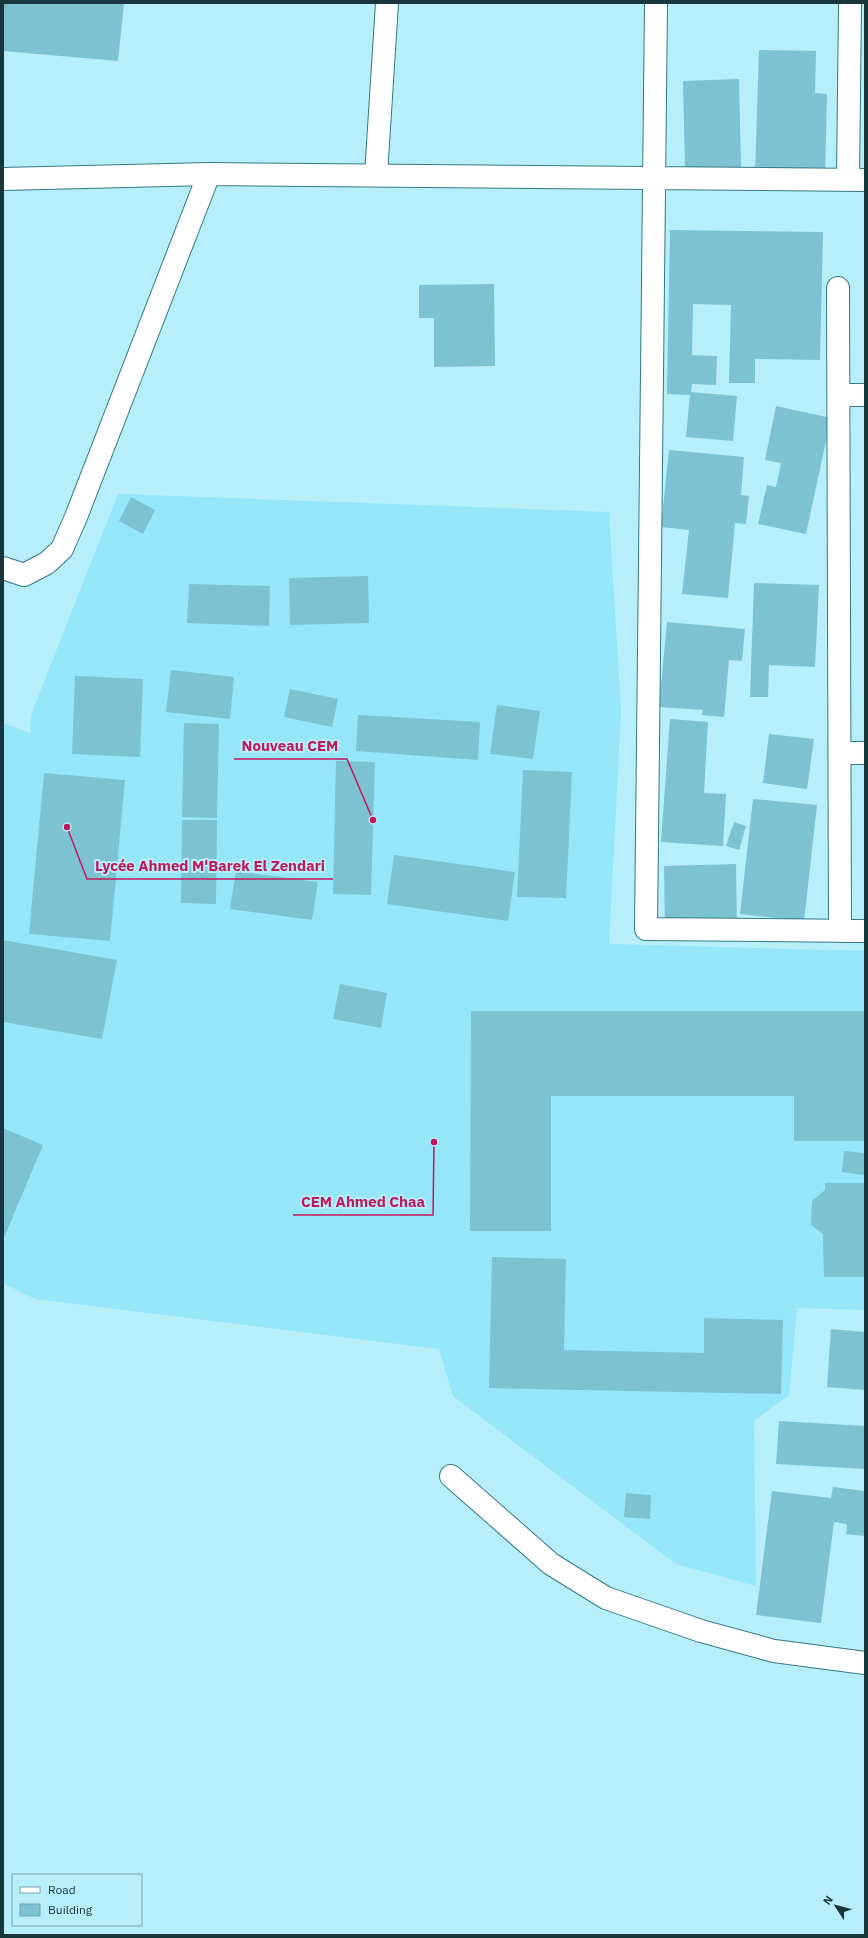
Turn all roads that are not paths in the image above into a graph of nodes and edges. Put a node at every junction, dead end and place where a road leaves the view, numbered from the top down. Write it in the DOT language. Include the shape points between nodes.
graph roads {
  1 [pos="387,3"];
  2 [pos="656,3"];
  3 [pos="850,3"];
  4 [pos="209,174"];
  5 [pos="376,175"];
  6 [pos="654,178"];
  7 [pos="3,179"];
  8 [pos="857,180"];
  9 [pos="838,288"];
  10 [pos="839,395"];
  11 [pos="865,395"];
  12 [pos="3,568"];
  13 [pos="840,752"];
  14 [pos="865,753"];
  15 [pos="840,931"];
  16 [pos="865,931"];
  17 [pos="451,1476"];
  18 [pos="865,1663"];
  1 -- 5 [label="street"];
  2 -- 6 [label="street"];
  3 -- 8 [label="street"];
  4 -- 5 [label="street"];
  4 -- 7 [label="street"];
  4 -- 12 [label="street" via="62,549 47,563 24,575"];
  5 -- 6 [label="street"];
  6 -- 8 [label="street"];
  6 -- 15 [label="street" via="646,929"];
  9 -- 10 [label="street"];
  10 -- 11 [label="street"];
  10 -- 13 [label="street"];
  13 -- 14 [label="street"];
  13 -- 15 [label="street"];
  15 -- 16 [label="street"];
  17 -- 18 [label="street" via="551,1564 606,1598 701,1631 774,1651"];
}
